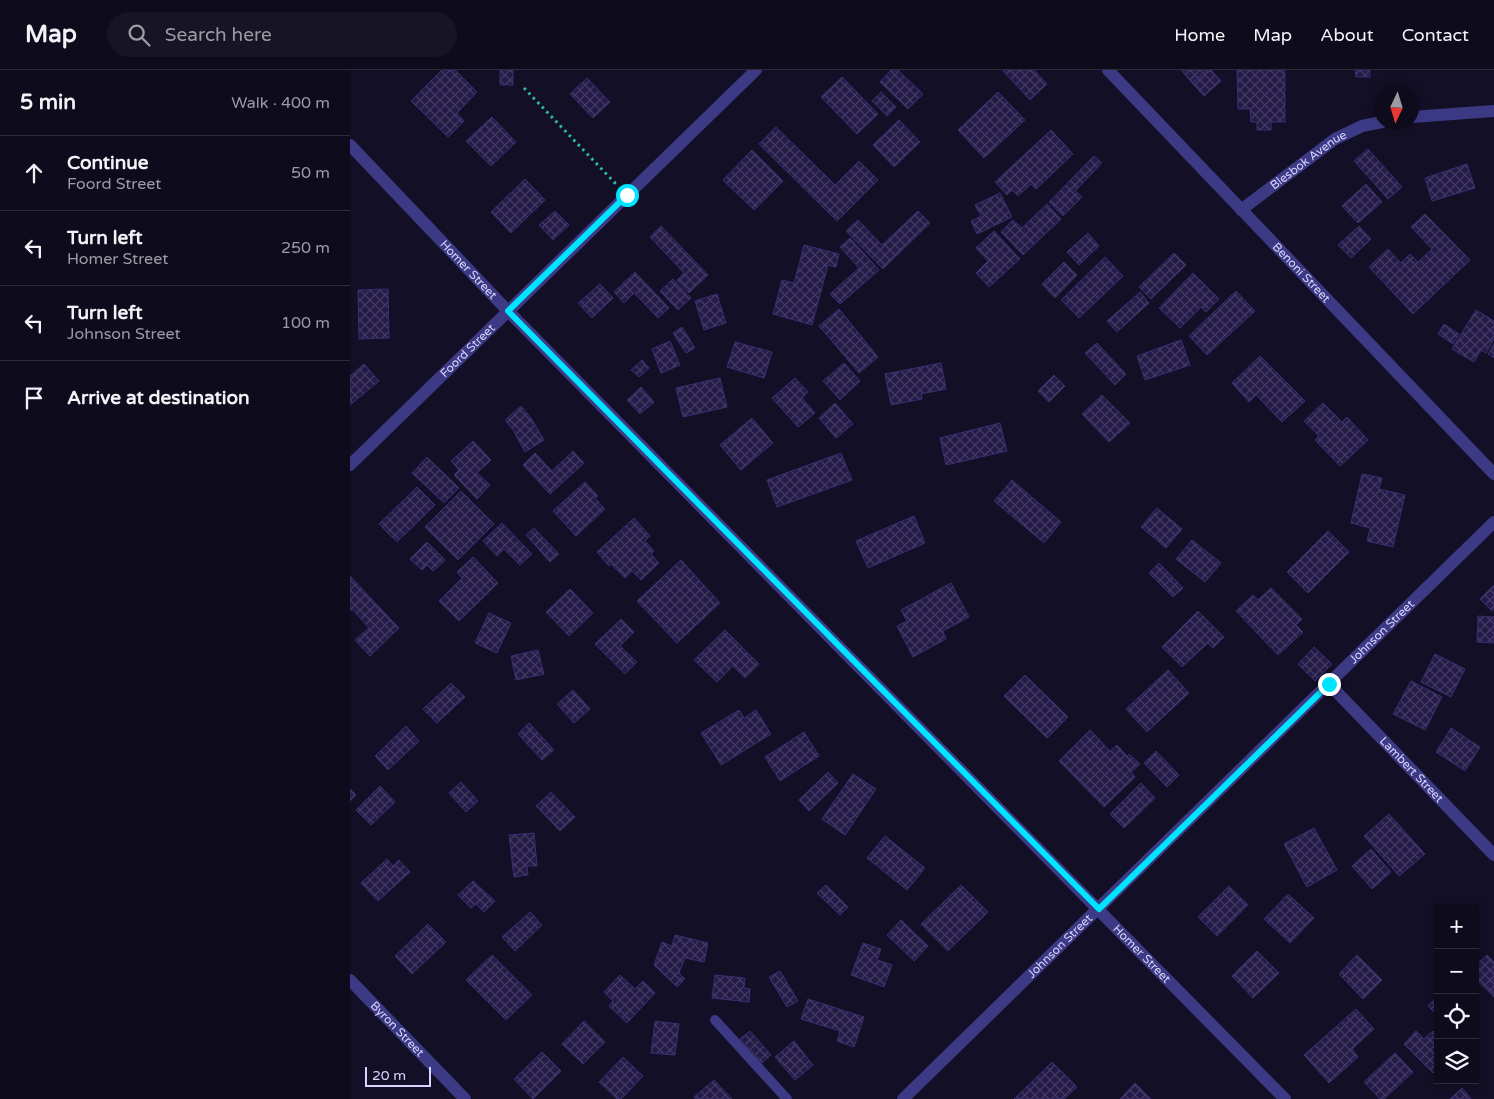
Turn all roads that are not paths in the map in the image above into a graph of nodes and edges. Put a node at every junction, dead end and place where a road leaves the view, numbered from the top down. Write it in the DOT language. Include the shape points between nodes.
graph roads {
  1 [pos="756,70"];
  2 [pos="1108,70"];
  3 [pos="1494,111"];
  4 [pos="1419,117"];
  5 [pos="1374,124"];
  6 [pos="350,144"];
  7 [pos="1241,210"];
  8 [pos="508,311"];
  9 [pos="350,465"];
  10 [pos="1494,474"];
  11 [pos="1494,522"];
  12 [pos="1329,684"];
  13 [pos="1494,855"];
  14 [pos="1099,909"];
  15 [pos="350,980"];
  16 [pos="715,1020"];
  17 [pos="465,1099"];
  18 [pos="787,1099"];
  19 [pos="903,1099"];
  20 [pos="1285,1099"];
  1 -- 8 [label="street, Foord Street"];
  2 -- 7 [label="street, Benoni Street"];
  3 -- 4 [label="street"];
  5 -- 7 [label="street, Blesbok Avenue" via="1335,139"];
  6 -- 8 [label="street, Homer Street"];
  7 -- 10 [label="street, Benoni Street"];
  8 -- 9 [label="street, Foord Street"];
  8 -- 14 [label="street, Homer Street"];
  11 -- 12 [label="street, Johnson Street"];
  12 -- 13 [label="street, Lambert Street"];
  12 -- 14 [label="street, Johnson Street"];
  14 -- 19 [label="street, Johnson Street"];
  14 -- 20 [label="street, Homer Street"];
  15 -- 17 [label="street, Byron Street"];
  16 -- 18 [label="lane"];
}
